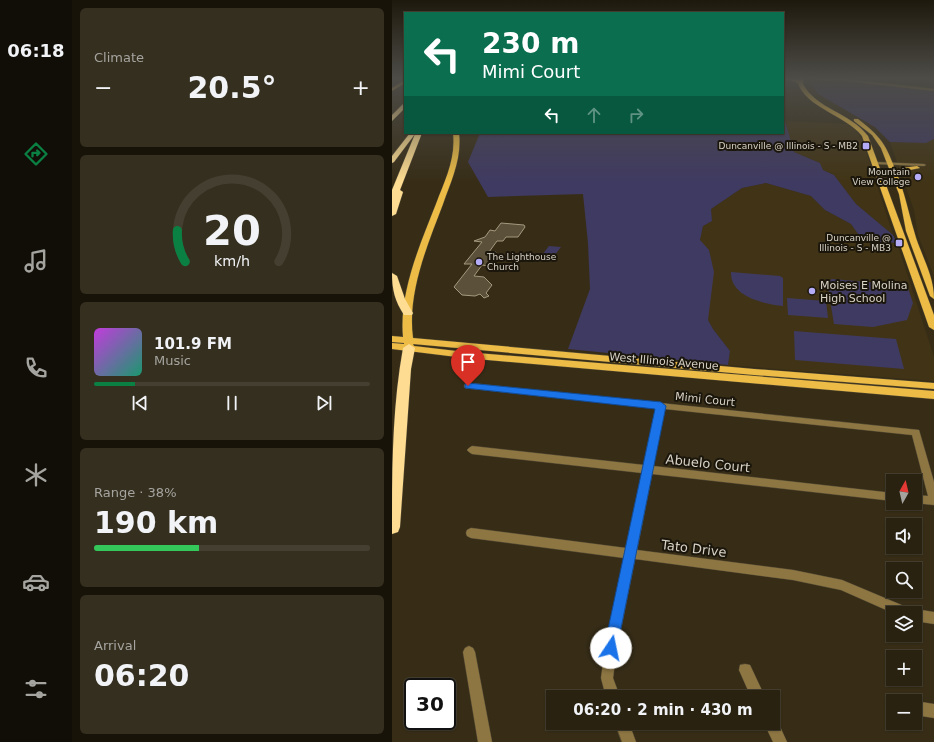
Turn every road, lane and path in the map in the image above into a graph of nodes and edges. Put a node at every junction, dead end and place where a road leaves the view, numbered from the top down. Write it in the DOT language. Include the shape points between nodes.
graph roads {
  1 [pos="840,114"];
  2 [pos="412,134"];
  3 [pos="419,134"];
  4 [pos="456,134"];
  5 [pos="865,136"];
  6 [pos="876,136"];
  7 [pos="392,162"];
  8 [pos="890,163"];
  9 [pos="876,164"];
  10 [pos="905,164"];
  11 [pos="917,168"];
  12 [pos="894,174"];
  13 [pos="400,178"];
  14 [pos="392,199"];
  15 [pos="392,214"];
  16 [pos="392,276"];
  17 [pos="934,296"];
  18 [pos="408,313"];
  19 [pos="934,327"];
  20 [pos="392,340"];
  21 [pos="408,345"];
  22 [pos="392,346"];
  23 [pos="754,377"];
  24 [pos="468,386"];
  25 [pos="934,386"];
  26 [pos="934,395"];
  27 [pos="661,406"];
  28 [pos="472,450"];
  29 [pos="648,470"];
  30 [pos="886,496"];
  31 [pos="922,500"];
  32 [pos="934,501"];
  33 [pos="392,526"];
  34 [pos="471,534"];
  35 [pos="630,554"];
  36 [pos="891,606"];
  37 [pos="922,615"];
  38 [pos="934,618"];
  39 [pos="469,652"];
  40 [pos="745,670"];
  41 [pos="611,690"];
  42 [pos="755,690"];
  43 [pos="922,709"];
  44 [pos="934,711"];
  45 [pos="625,730"];
  46 [pos="774,730"];
  47 [pos="485,742"];
  48 [pos="629,742"];
  49 [pos="780,742"];
  1 -- 5 [label="main road"];
  1 -- 6 [label="main road" via="864,125"];
  2 -- 7 [label="highway"];
  3 -- 13 [label="highway"];
  4 -- 18 [label="main road" via="456,162 415,275"];
  5 -- 6 [label="main road"];
  5 -- 9 [label="main road"];
  6 -- 8 [label="main road"];
  8 -- 9 [label="street"];
  8 -- 10 [label="main road"];
  8 -- 11 [label="street"];
  8 -- 12 [label="main road"];
  9 -- 19 [label="main road"];
  10 -- 11 [label="street" via="924,167"];
  11 -- 12 [label="main road" via="898,170"];
  12 -- 17 [label="main road" via="904,199 910,231"];
  13 -- 14 [label="highway"];
  13 -- 15 [label="highway" via="400,189"];
  16 -- 18 [label="highway"];
  18 -- 21 [label="main road"];
  20 -- 21 [label="main road, West Illinois Avenue"];
  21 -- 22 [label="main road, West Illinois Avenue"];
  21 -- 23 [label="main road, West Illinois Avenue"];
  21 -- 33 [label="highway"];
  23 -- 25 [label="main road, West Illinois Avenue"];
  23 -- 26 [label="main road, West Illinois Avenue"];
  24 -- 27 [label="street, Mimi Court"];
  27 -- 29 [label="street"];
  27 -- 32 [label="street, Mimi Court" via="916,432"];
  28 -- 29 [label="street, Abuelo Court"];
  29 -- 30 [label="street, Abuelo Court"];
  29 -- 35 [label="street"];
  31 -- 32 [label="street"];
  34 -- 35 [label="street, Tato Drive"];
  35 -- 36 [label="street, Tato Drive" via="793,575 842,585"];
  35 -- 41 [label="street" via="607,678"];
  37 -- 38 [label="street"];
  39 -- 47 [label="street"];
  40 -- 42 [label="street"];
  43 -- 44 [label="street"];
  45 -- 48 [label="street"];
  46 -- 49 [label="street"];
}
